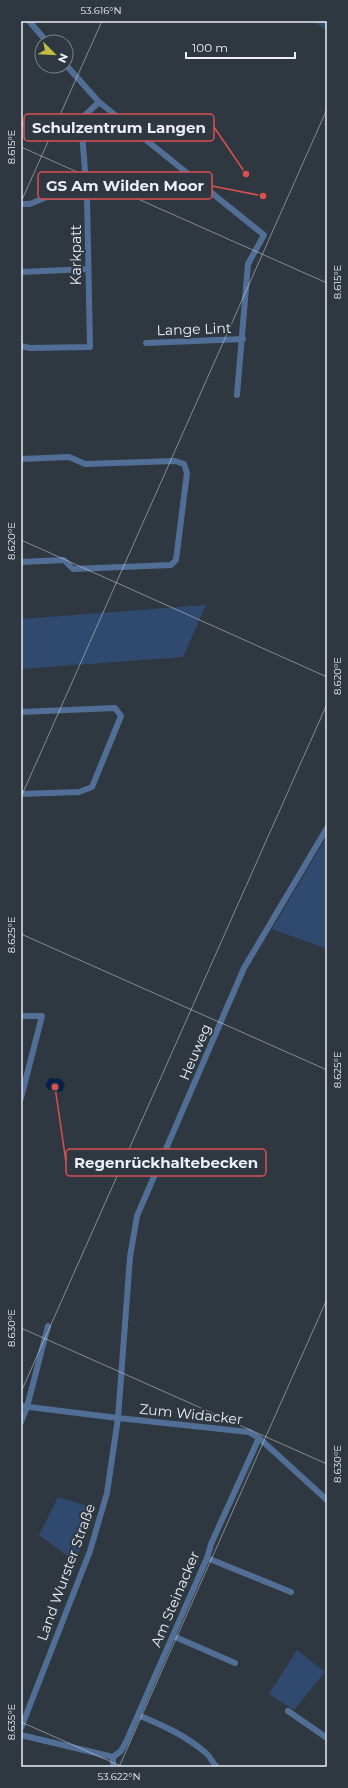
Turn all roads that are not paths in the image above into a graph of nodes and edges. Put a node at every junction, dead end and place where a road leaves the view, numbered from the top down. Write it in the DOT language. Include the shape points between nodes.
graph roads {
  1 [pos="29,21"];
  2 [pos="40,34"];
  3 [pos="74,74"];
  4 [pos="99,102"];
  5 [pos="82,119"];
  6 [pos="21,124"];
  7 [pos="88,197"];
  8 [pos="21,204"];
  9 [pos="88,269"];
  10 [pos="21,272"];
  11 [pos="243,339"];
  12 [pos="146,343"];
  13 [pos="21,346"];
  14 [pos="237,395"];
  15 [pos="21,459"];
  16 [pos="21,562"];
  17 [pos="21,712"];
  18 [pos="21,794"];
  19 [pos="327,828"];
  20 [pos="21,1016"];
  21 [pos="21,1098"];
  22 [pos="127,1300"];
  23 [pos="48,1326"];
  24 [pos="24,1407"];
  25 [pos="118,1418"];
  26 [pos="21,1422"];
  27 [pos="259,1438"];
  28 [pos="327,1500"];
  29 [pos="207,1558"];
  30 [pos="291,1592"];
  31 [pos="173,1636"];
  32 [pos="235,1663"];
  33 [pos="288,1711"];
  34 [pos="138,1715"];
  35 [pos="21,1728"];
  36 [pos="21,1735"];
  37 [pos="327,1738"];
  38 [pos="113,1757"];
  39 [pos="113,1767"];
  40 [pos="217,1767"];
  1 -- 2 [label="street"];
  3 -- 4 [label="street"];
  4 -- 5 [label="street"];
  4 -- 11 [label="street" via="264,235 248,264"];
  5 -- 6 [label="street"];
  5 -- 7 [label="street, Karkpatt"];
  7 -- 8 [label="street" via="47,197 30,204"];
  7 -- 9 [label="street, Karkpatt"];
  9 -- 10 [label="street"];
  9 -- 13 [label="street, Karkpatt" via="90,347"];
  11 -- 12 [label="street, Lange Lint"];
  11 -- 14 [label="street"];
  15 -- 16 [label="street" via="69,457 85,464 175,461 184,464 187,473 176,560 171,565 73,569 64,560"];
  17 -- 18 [label="street" via="115,708 121,716 92,787 79,792"];
  19 -- 22 [label="street, Heuweg" via="244,968 137,1216 130,1257"];
  20 -- 21 [label="street" via="42,1016"];
  22 -- 25 [label="street, Land Wurster Straße"];
  23 -- 24 [label="street"];
  24 -- 25 [label="street, Zum Widacker"];
  24 -- 26 [label="street"];
  25 -- 27 [label="street, Zum Widacker" via="249,1432"];
  25 -- 35 [label="street, Land Wurster Straße" via="107,1493 90,1551"];
  27 -- 28 [label="street"];
  27 -- 29 [label="street, Am Steinacker"];
  29 -- 30 [label="street"];
  29 -- 31 [label="street, Am Steinacker"];
  31 -- 32 [label="street"];
  31 -- 34 [label="street, Am Steinacker"];
  33 -- 37 [label="street"];
  34 -- 38 [label="street, Am Steinacker" via="121,1751"];
  34 -- 40 [label="street" via="176,1732 207,1754"];
  36 -- 38 [label="street"];
  38 -- 39 [label="street"];
}
